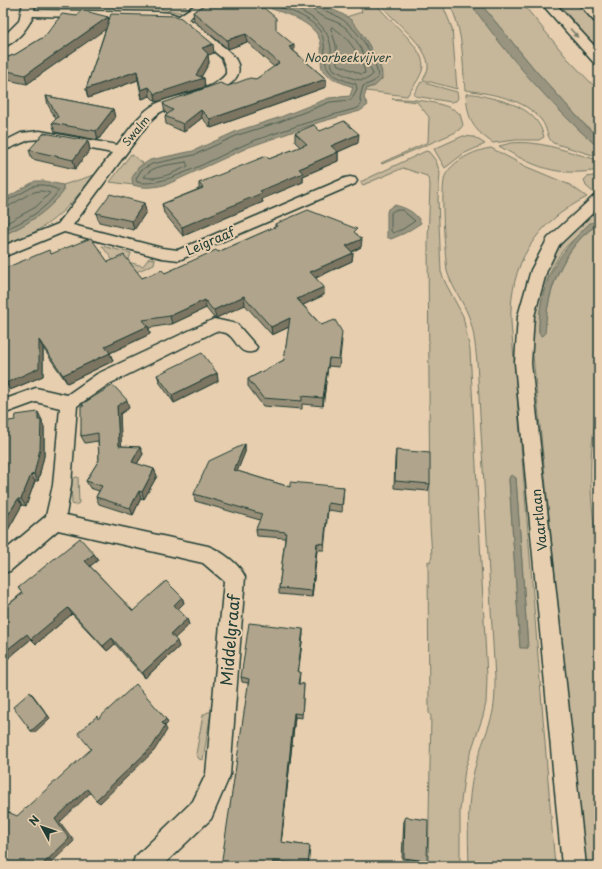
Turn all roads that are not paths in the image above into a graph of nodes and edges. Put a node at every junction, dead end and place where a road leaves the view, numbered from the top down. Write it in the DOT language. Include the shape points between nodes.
graph roads {
  1 [pos="206,3"];
  2 [pos="549,3"];
  3 [pos="585,3"];
  4 [pos="30,8"];
  5 [pos="599,18"];
  6 [pos="181,20"];
  7 [pos="3,43"];
  8 [pos="599,60"];
  9 [pos="3,147"];
  10 [pos="120,150"];
  11 [pos="350,181"];
  12 [pos="599,199"];
  13 [pos="63,227"];
  14 [pos="3,252"];
  15 [pos="249,348"];
  16 [pos="69,403"];
  17 [pos="3,407"];
  18 [pos="55,521"];
  19 [pos="3,564"];
  20 [pos="144,866"];
  21 [pos="574,866"];
  1 -- 6 [label="street"];
  2 -- 8 [label="main road, one-way"];
  3 -- 5 [label="main road"];
  4 -- 6 [label="street, Swalm" via="157,15"];
  4 -- 7 [label="street" via="22,26"];
  6 -- 10 [label="street, Swalm" via="227,56 232,75 226,82 213,89 158,108 145,118"];
  9 -- 10 [label="street, Swalm" via="26,136 40,135"];
  10 -- 13 [label="street, Swalm"];
  11 -- 13 [label="street, Leigraaf" via="179,255 162,253"];
  12 -- 21 [label="street, Vaartlaan" via="553,242 539,270 526,316 523,363"];
  13 -- 14 [label="street"];
  15 -- 16 [label="street" via="230,328 214,325 103,379"];
  16 -- 17 [label="street" via="36,395"];
  16 -- 18 [label="street" via="62,485"];
  18 -- 19 [label="street"];
  18 -- 20 [label="street, Middelgraaf" via="208,555 235,577 218,775 202,810"];
}
